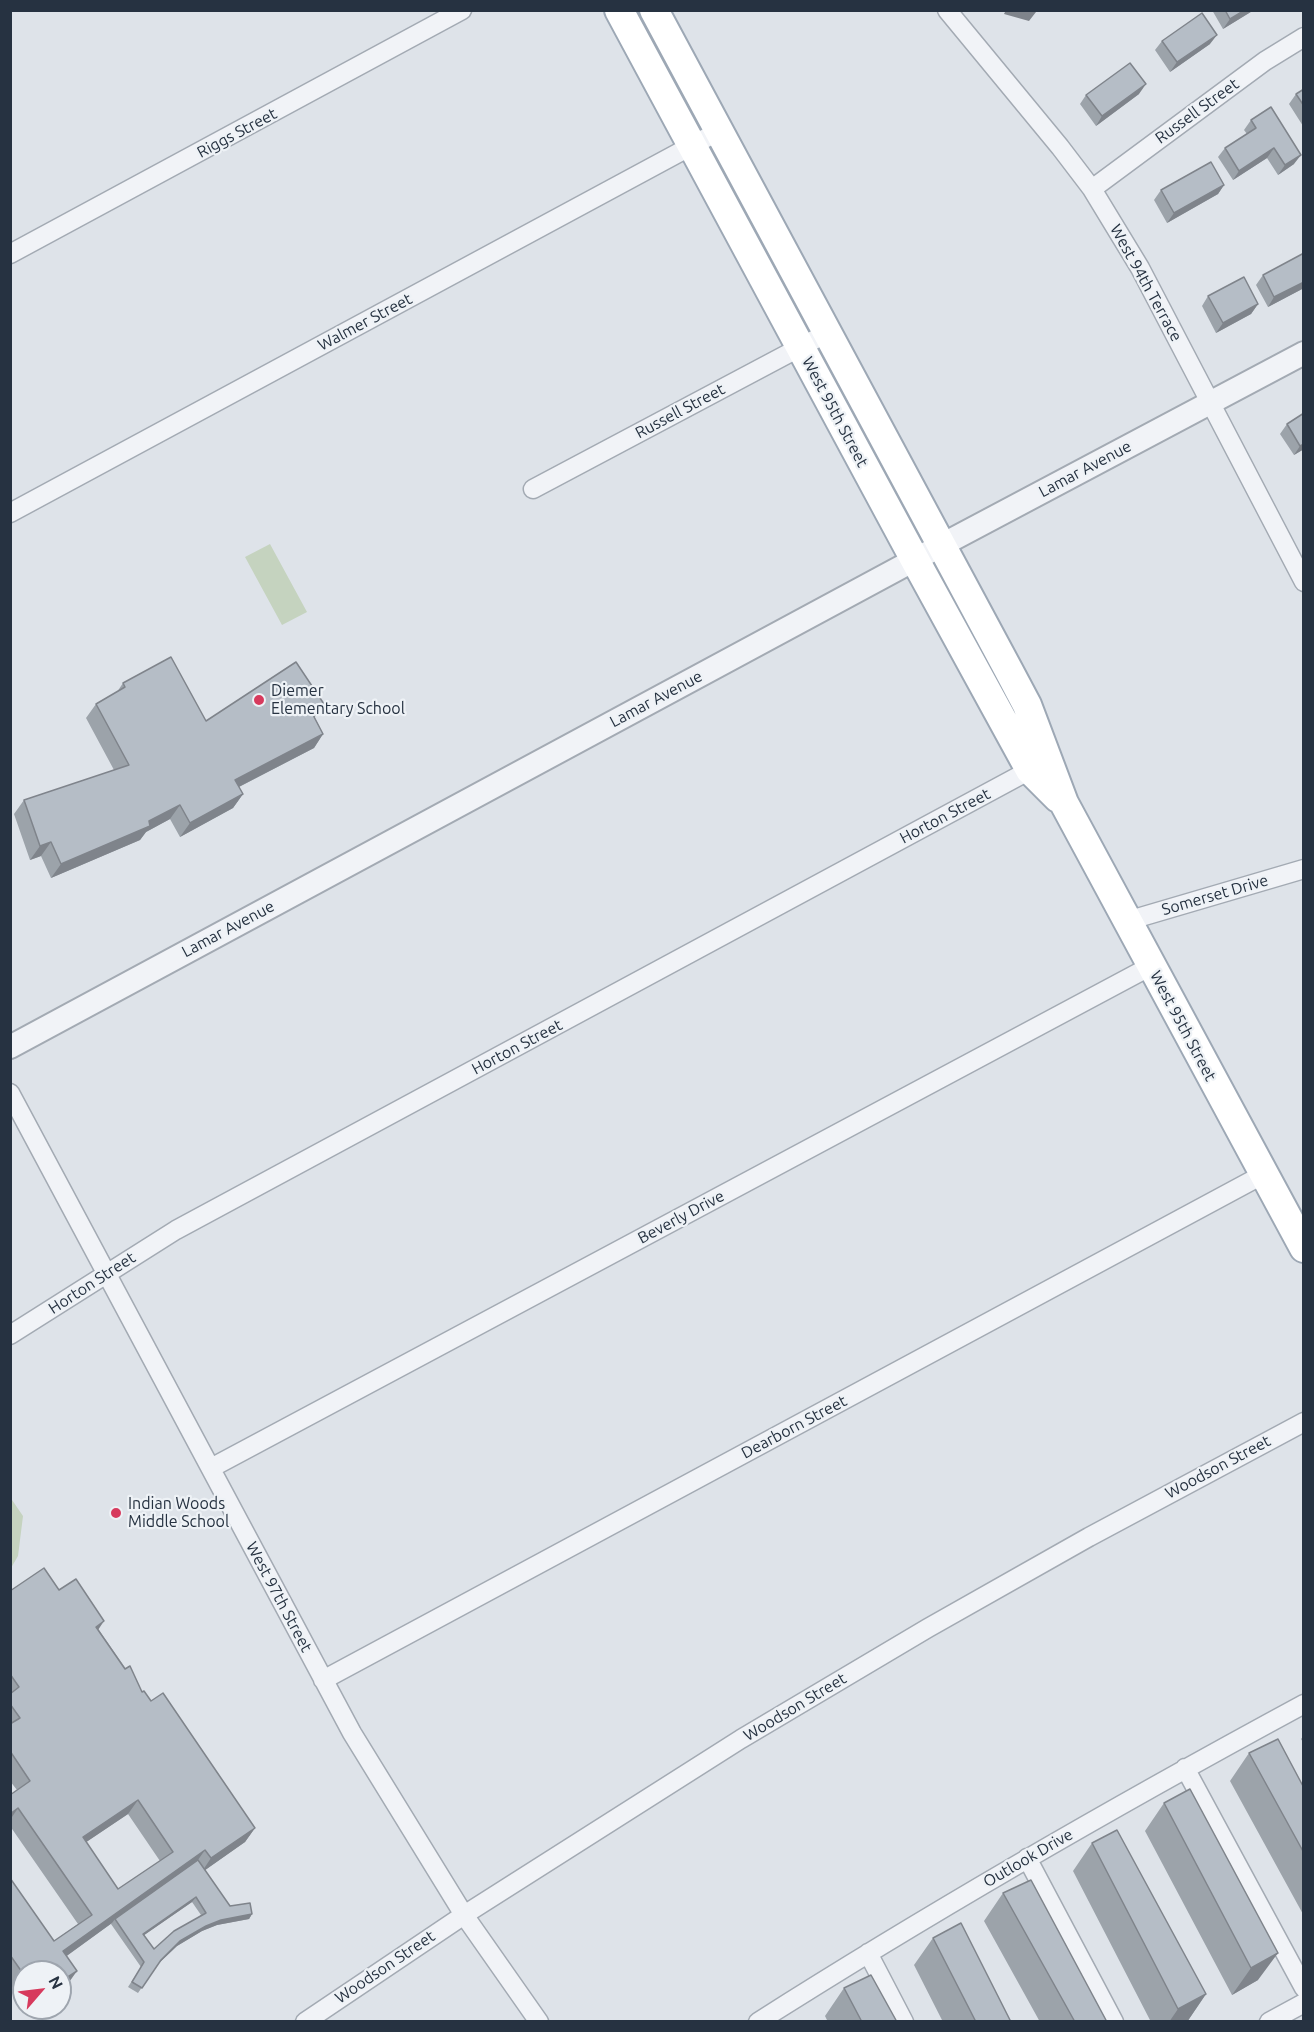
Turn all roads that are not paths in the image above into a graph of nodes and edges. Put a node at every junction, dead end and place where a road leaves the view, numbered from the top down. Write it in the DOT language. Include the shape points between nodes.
graph roads {
  1 [pos="462,10"];
  2 [pos="619,10"];
  3 [pos="654,10"];
  4 [pos="947,10"];
  5 [pos="1304,37"];
  6 [pos="719,131"];
  7 [pos="692,146"];
  8 [pos="1092,189"];
  9 [pos="10,254"];
  10 [pos="827,333"];
  11 [pos="800,348"];
  12 [pos="1304,353"];
  13 [pos="1211,402"];
  14 [pos="533,489"];
  15 [pos="10,513"];
  16 [pos="942,545"];
  17 [pos="915,560"];
  18 [pos="1304,582"];
  19 [pos="1030,771"];
  20 [pos="1064,803"];
  21 [pos="1304,869"];
  22 [pos="1127,921"];
  23 [pos="1151,966"];
  24 [pos="10,1047"];
  25 [pos="10,1093"];
  26 [pos="1264,1174"];
  27 [pos="1304,1248"];
  28 [pos="107,1274"];
  29 [pos="10,1335"];
  30 [pos="1304,1422"];
  31 [pos="211,1468"];
  32 [pos="323,1680"];
  33 [pos="1304,1704"];
  34 [pos="1185,1768"];
  35 [pos="1026,1858"];
  36 [pos="464,1915"];
  37 [pos="868,1953"];
  38 [pos="1304,1988"];
  39 [pos="1304,2003"];
  40 [pos="305,2022"];
  41 [pos="539,2022"];
  42 [pos="758,2022"];
  43 [pos="904,2022"];
  44 [pos="1114,2022"];
  45 [pos="1269,2022"];
  1 -- 9 [label="street, Riggs Street"];
  2 -- 7 [label="main road, West 95th Street"];
  3 -- 6 [label="main road, West 95th Street"];
  4 -- 8 [label="street, West 94th Terrace"];
  5 -- 8 [label="street, Russell Street" via="1265,61"];
  6 -- 7 [label="street, Walmer Street"];
  6 -- 10 [label="main road, West 95th Street"];
  7 -- 11 [label="main road, West 95th Street"];
  7 -- 15 [label="street, Walmer Street"];
  8 -- 13 [label="street, West 94th Terrace" via="1140,268"];
  10 -- 11 [label="street, Russell Street"];
  10 -- 16 [label="main road, West 95th Street"];
  11 -- 14 [label="street, Russell Street"];
  11 -- 17 [label="main road, West 95th Street"];
  12 -- 13 [label="street, Lamar Avenue"];
  13 -- 16 [label="street, Lamar Avenue"];
  13 -- 18 [label="street, West 94th Terrace"];
  16 -- 17 [label="street, Lamar Avenue"];
  16 -- 20 [label="main road, West 95th Street" via="1027,705"];
  17 -- 19 [label="main road, West 95th Street"];
  17 -- 24 [label="street, Lamar Avenue"];
  19 -- 20 [label="main road, West 95th Street"];
  19 -- 28 [label="street, Horton Street" via="176,1230"];
  20 -- 22 [label="main road, West 95th Street"];
  21 -- 22 [label="street, Somerset Drive"];
  22 -- 23 [label="main road, West 95th Street"];
  23 -- 26 [label="main road, West 95th Street"];
  23 -- 31 [label="street, Beverly Drive"];
  25 -- 28 [label="street, West 97th Street"];
  26 -- 27 [label="main road, West 95th Street"];
  26 -- 32 [label="street, Dearborn Street"];
  28 -- 29 [label="street, Horton Street"];
  28 -- 31 [label="street, West 97th Street"];
  30 -- 36 [label="street, Woodson Street" via="918,1634 741,1739"];
  31 -- 32 [label="street, West 97th Street"];
  32 -- 36 [label="street, West 97th Street"];
  33 -- 34 [label="street, Outlook Drive"];
  34 -- 35 [label="street, Outlook Drive"];
  34 -- 38 [label="street"];
  35 -- 37 [label="street, Outlook Drive"];
  35 -- 44 [label="street"];
  36 -- 40 [label="street, Woodson Street"];
  36 -- 41 [label="street, West 97th Street"];
  37 -- 42 [label="street, Outlook Drive"];
  37 -- 43 [label="street"];
  39 -- 45 [label="street"];
}
